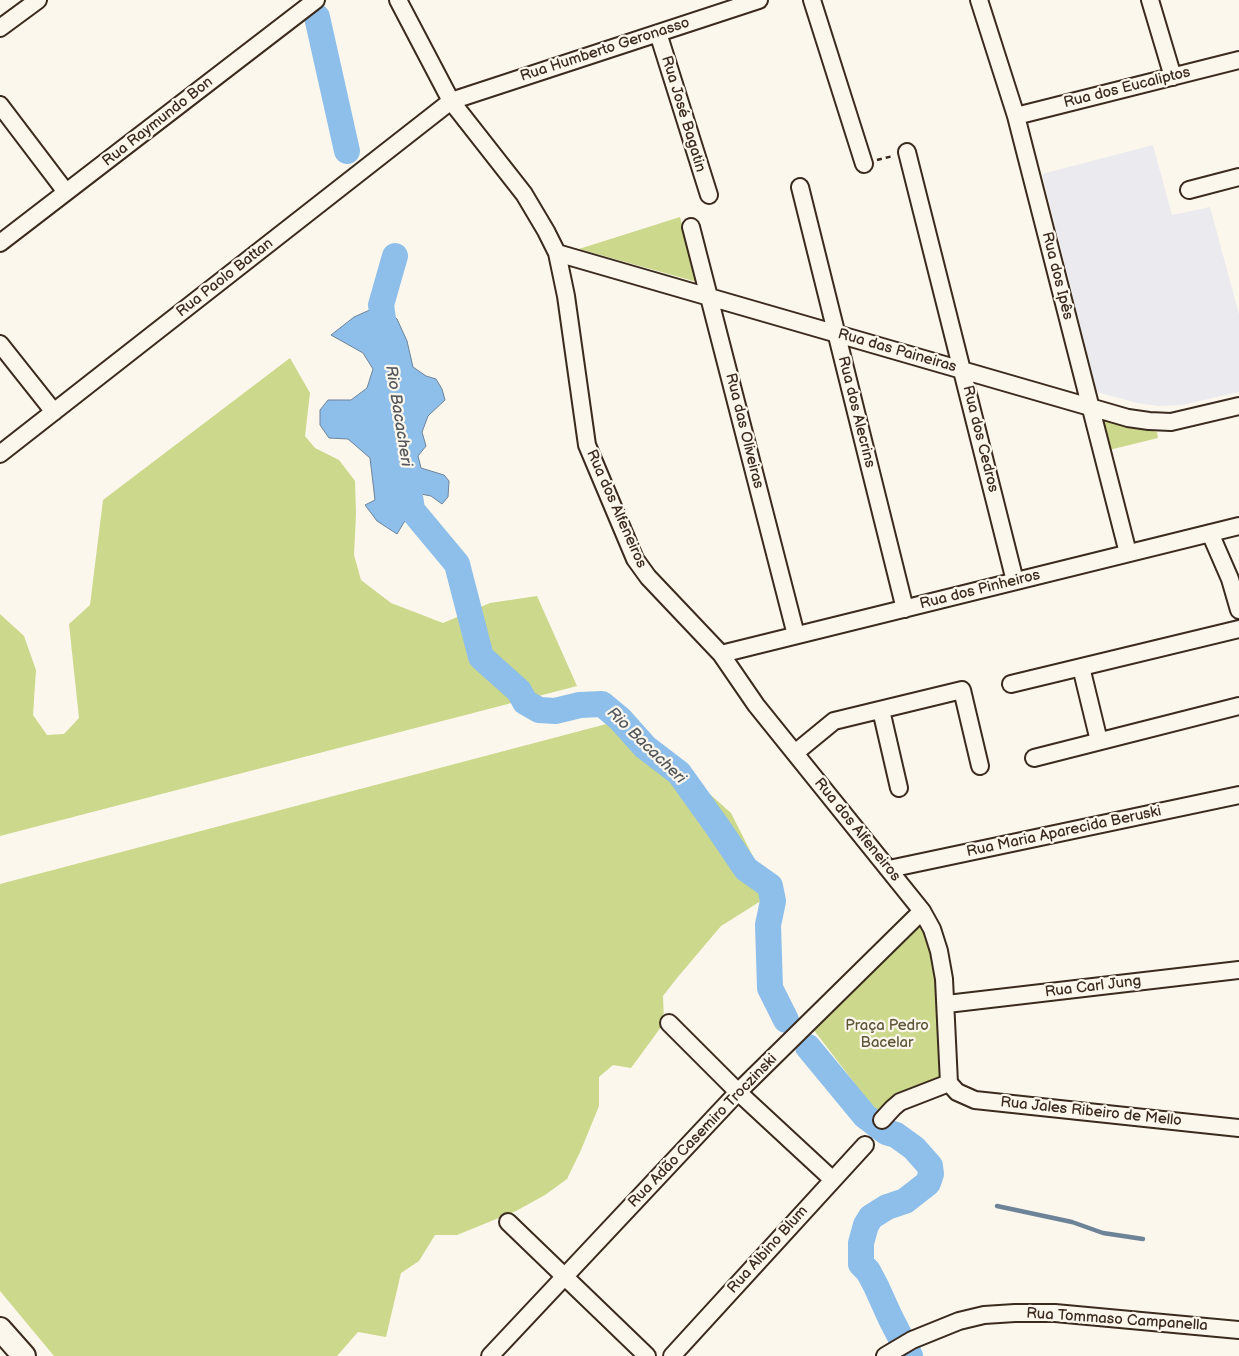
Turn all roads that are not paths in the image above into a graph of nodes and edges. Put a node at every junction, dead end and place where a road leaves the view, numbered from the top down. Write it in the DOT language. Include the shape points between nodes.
graph roads {
  1 [pos="38,0"];
  2 [pos="316,0"];
  3 [pos="398,0"];
  4 [pos="759,0"];
  5 [pos="812,0"];
  6 [pos="979,0"];
  7 [pos="1150,0"];
  8 [pos="0,28"];
  9 [pos="658,33"];
  10 [pos="1239,60"];
  11 [pos="1173,77"];
  12 [pos="451,101"];
  13 [pos="0,105"];
  14 [pos="1016,116"];
  15 [pos="907,152"];
  16 [pos="864,164"];
  17 [pos="1239,178"];
  18 [pos="800,186"];
  19 [pos="1189,190"];
  20 [pos="66,192"];
  21 [pos="709,195"];
  22 [pos="691,227"];
  23 [pos="0,243"];
  24 [pos="557,253"];
  25 [pos="709,297"];
  26 [pos="836,334"];
  27 [pos="0,344"];
  28 [pos="962,370"];
  29 [pos="1239,406"];
  30 [pos="1090,407"];
  31 [pos="54,412"];
  32 [pos="0,454"];
  33 [pos="1239,526"];
  34 [pos="1210,533"];
  35 [pos="1128,553"];
  36 [pos="1015,581"];
  37 [pos="905,609"];
  38 [pos="1239,610"];
  39 [pos="1239,629"];
  40 [pos="796,635"];
  41 [pos="721,654"];
  42 [pos="1081,667"];
  43 [pos="1011,684"];
  44 [pos="1239,706"];
  45 [pos="882,710"];
  46 [pos="1100,741"];
  47 [pos="795,753"];
  48 [pos="1034,758"];
  49 [pos="980,766"];
  50 [pos="900,788"];
  51 [pos="1239,795"];
  52 [pos="889,869"];
  53 [pos="922,911"];
  54 [pos="1239,970"];
  55 [pos="947,1004"];
  56 [pos="669,1023"];
  57 [pos="950,1083"];
  58 [pos="738,1092"];
  59 [pos="882,1120"];
  60 [pos="1239,1128"];
  61 [pos="865,1145"];
  62 [pos="832,1180"];
  63 [pos="508,1222"];
  64 [pos="564,1276"];
  65 [pos="0,1329"];
  66 [pos="1239,1330"];
  67 [pos="890,1353"];
  68 [pos="23,1356"];
  69 [pos="490,1356"];
  70 [pos="647,1356"];
  71 [pos="672,1356"];
  1 -- 8 [label="street"];
  2 -- 20 [label="street, Rua Raymundo Bon"];
  3 -- 12 [label="street, Rua dos Alfeneiros"];
  4 -- 9 [label="street, Rua Humberto Geronasso"];
  5 -- 16 [label="street"];
  6 -- 14 [label="street, Rua dos Ipês"];
  7 -- 11 [label="street"];
  9 -- 12 [label="street, Rua Humberto Geronasso"];
  9 -- 21 [label="street, Rua José Bagatin"];
  10 -- 11 [label="street, Rua dos Eucaliptos"];
  11 -- 14 [label="street, Rua dos Eucaliptos"];
  12 -- 24 [label="street, Rua dos Alfeneiros" via="524,194"];
  12 -- 31 [label="street, Rua Paolo Battan"];
  13 -- 20 [label="street"];
  14 -- 30 [label="street, Rua dos Ipês"];
  15 -- 28 [label="street, Rua dos Cedros"];
  17 -- 19 [label="street"];
  18 -- 26 [label="street, Rua dos Alecrins"];
  20 -- 23 [label="street, Rua Raymundo Bon"];
  22 -- 25 [label="street, Rua das Oliveiras"];
  24 -- 25 [label="street, Rua das Paineiras"];
  24 -- 41 [label="street, Rua dos Alfeneiros" via="584,430 592,459 641,568"];
  25 -- 26 [label="street, Rua das Paineiras"];
  25 -- 40 [label="street, Rua das Oliveiras"];
  26 -- 28 [label="street, Rua das Paineiras"];
  26 -- 37 [label="street, Rua dos Alecrins"];
  27 -- 31 [label="street"];
  28 -- 30 [label="street, Rua das Paineiras"];
  28 -- 36 [label="street, Rua dos Cedros"];
  29 -- 30 [label="street, Rua das Paineiras" via="1171,422 1128,418"];
  30 -- 35 [label="street, Rua dos Ipês"];
  31 -- 32 [label="street, Rua Paolo Battan"];
  33 -- 34 [label="street, Rua dos Pinheiros"];
  34 -- 35 [label="street, Rua dos Pinheiros"];
  34 -- 38 [label="street" via="1230,579"];
  35 -- 36 [label="street, Rua dos Pinheiros"];
  36 -- 37 [label="street, Rua dos Pinheiros"];
  37 -- 40 [label="street, Rua dos Pinheiros"];
  39 -- 42 [label="street"];
  40 -- 41 [label="street, Rua dos Pinheiros"];
  41 -- 47 [label="street, Rua dos Alfeneiros"];
  42 -- 43 [label="street"];
  42 -- 46 [label="street"];
  44 -- 46 [label="street"];
  45 -- 47 [label="street" via="834,721"];
  45 -- 49 [label="street" via="962,690"];
  45 -- 50 [label="street"];
  46 -- 48 [label="street"];
  47 -- 52 [label="street, Rua dos Alfeneiros"];
  51 -- 52 [label="street, Rua Maria Aparecida Beruski"];
  52 -- 53 [label="street, Rua dos Alfeneiros"];
  53 -- 55 [label="street, Rua dos Alfeneiros" via="939,951"];
  53 -- 58 [label="street, Rua Adão Casemiro Troczinski"];
  54 -- 55 [label="street, Rua Carl Jung"];
  55 -- 57 [label="street, Rua dos Alfeneiros"];
  56 -- 58 [label="street"];
  57 -- 59 [label="street" via="900,1102"];
  57 -- 60 [label="street, Rua Jales Ribeiro de Mello" via="957,1092 974,1100"];
  58 -- 62 [label="street"];
  58 -- 64 [label="street, Rua Adão Casemiro Troczinski"];
  61 -- 62 [label="street, Rua Albino Blum"];
  62 -- 71 [label="street, Rua Albino Blum"];
  63 -- 64 [label="street"];
  64 -- 69 [label="street, Rua Adão Casemiro Troczinski"];
  64 -- 70 [label="street"];
  65 -- 68 [label="main road"];
  66 -- 67 [label="street, Rua Tommaso Campanella" via="1095,1316 984,1315 959,1321 912,1340"];
}
